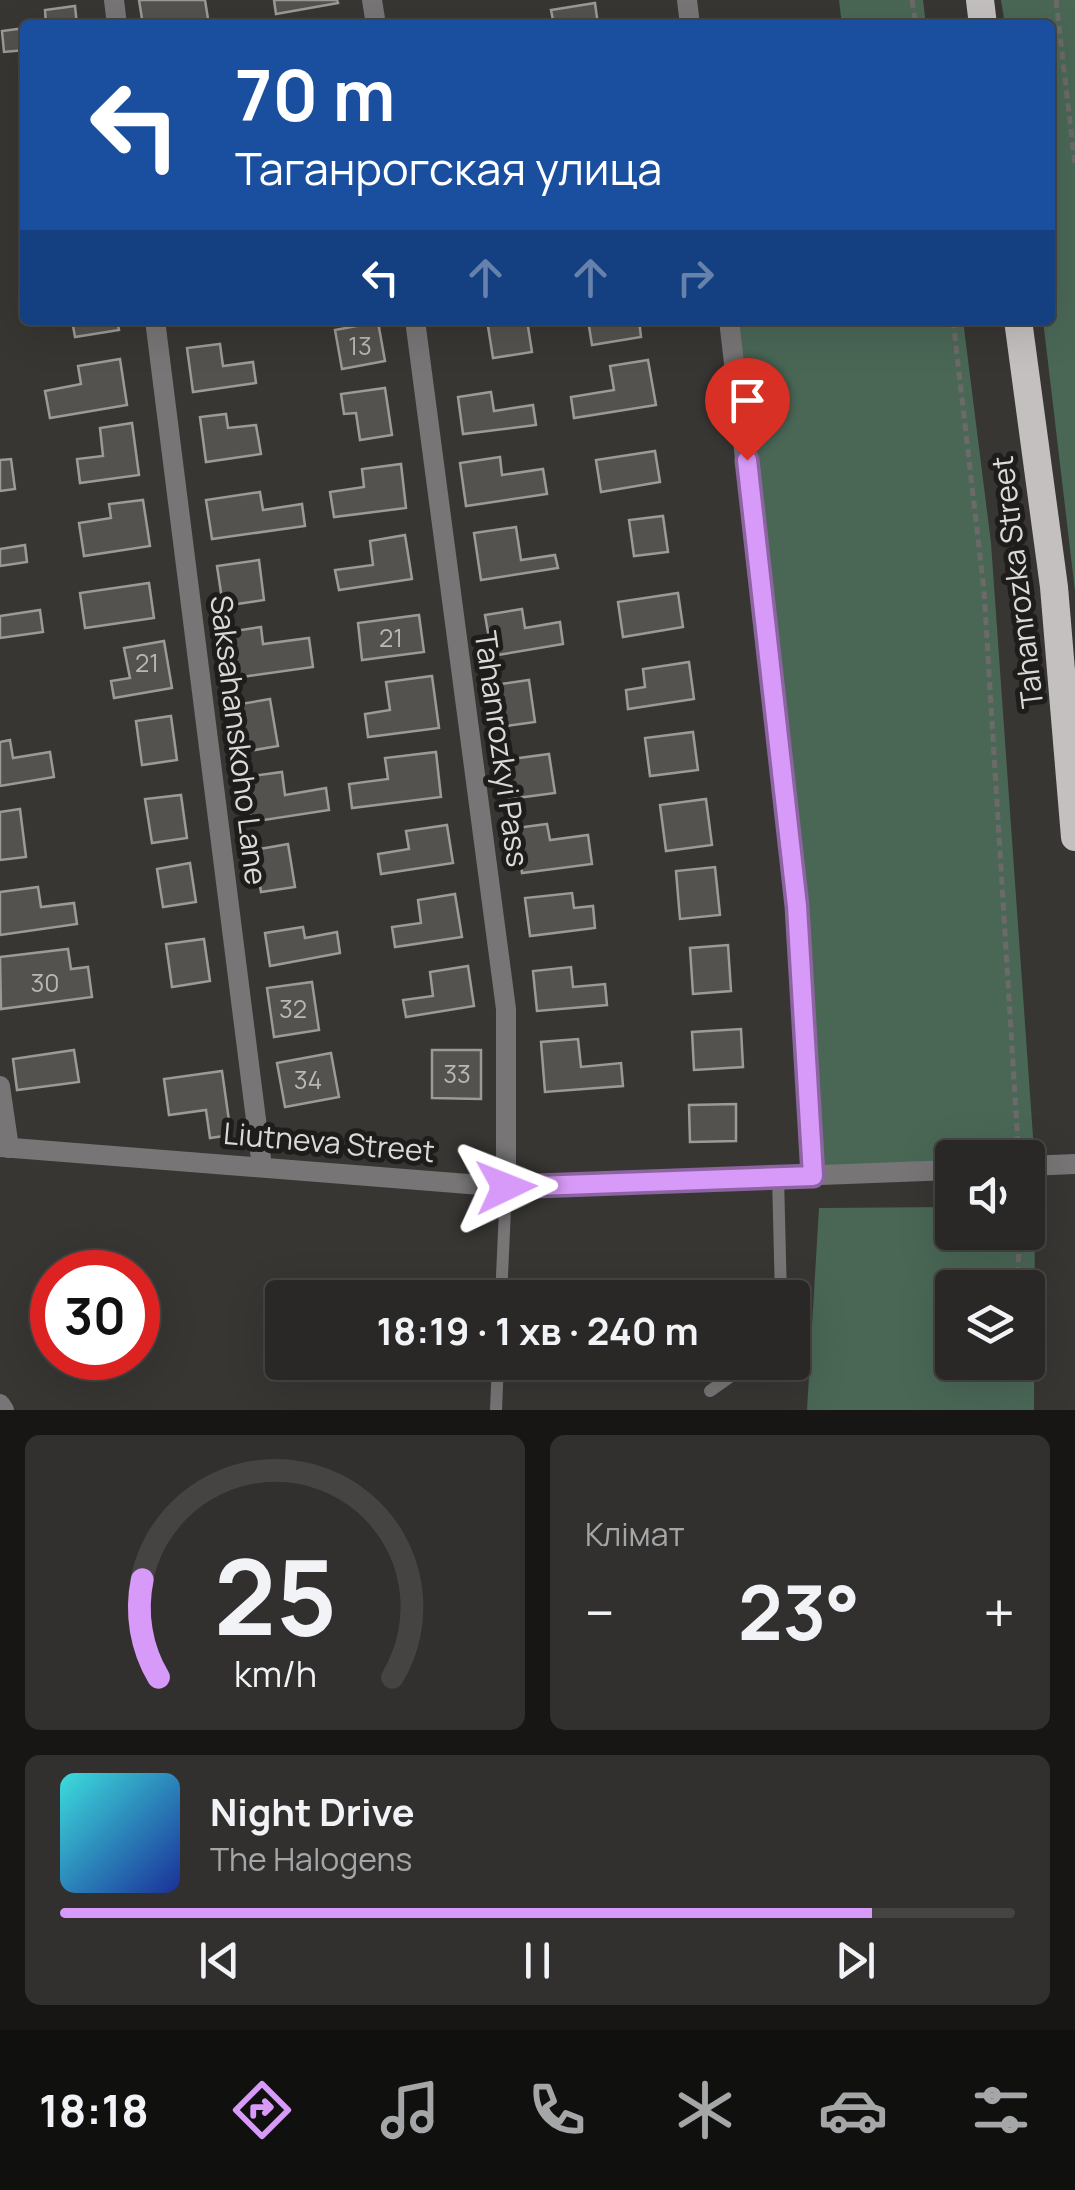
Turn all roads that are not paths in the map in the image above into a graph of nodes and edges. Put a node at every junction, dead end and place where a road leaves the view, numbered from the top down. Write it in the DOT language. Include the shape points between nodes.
graph roads {
  1 [pos="156,325"];
  2 [pos="416,325"];
  3 [pos="730,325"];
  4 [pos="1019,325"];
  5 [pos="1072,739"];
  6 [pos="1075,836"];
  7 [pos="0,1086"];
  8 [pos="4,1147"];
  9 [pos="1075,1164"];
  10 [pos="1045,1165"];
  11 [pos="262,1168"];
  12 [pos="935,1171"];
  13 [pos="778,1176"];
  14 [pos="813,1176"];
  15 [pos="506,1187"];
  16 [pos="502,1280"];
  17 [pos="780,1280"];
  18 [pos="497,1380"];
  19 [pos="726,1380"];
  20 [pos="710,1391"];
  21 [pos="496,1410"];
  1 -- 11 [label="street, Saksahanskoho Lane"];
  2 -- 15 [label="street, Tahanrozkyi Pass" via="506,1009"];
  3 -- 14 [label="street" via="797,906"];
  4 -- 5 [label="highway, Tahanrozka Street"];
  5 -- 6 [label="highway, Tahanrozka Street"];
  7 -- 8 [label="street"];
  8 -- 11 [label="street, Liutneva Street"];
  9 -- 10 [label="street"];
  11 -- 15 [label="street, Liutneva Street"];
  12 -- 14 [label="street, Liutneva Street"];
  13 -- 14 [label="street, Liutneva Street"];
  13 -- 15 [label="street, Liutneva Street"];
  13 -- 17 [label="lane"];
  15 -- 16 [label="lane"];
  18 -- 21 [label="lane"];
  19 -- 20 [label="lane"];
}
